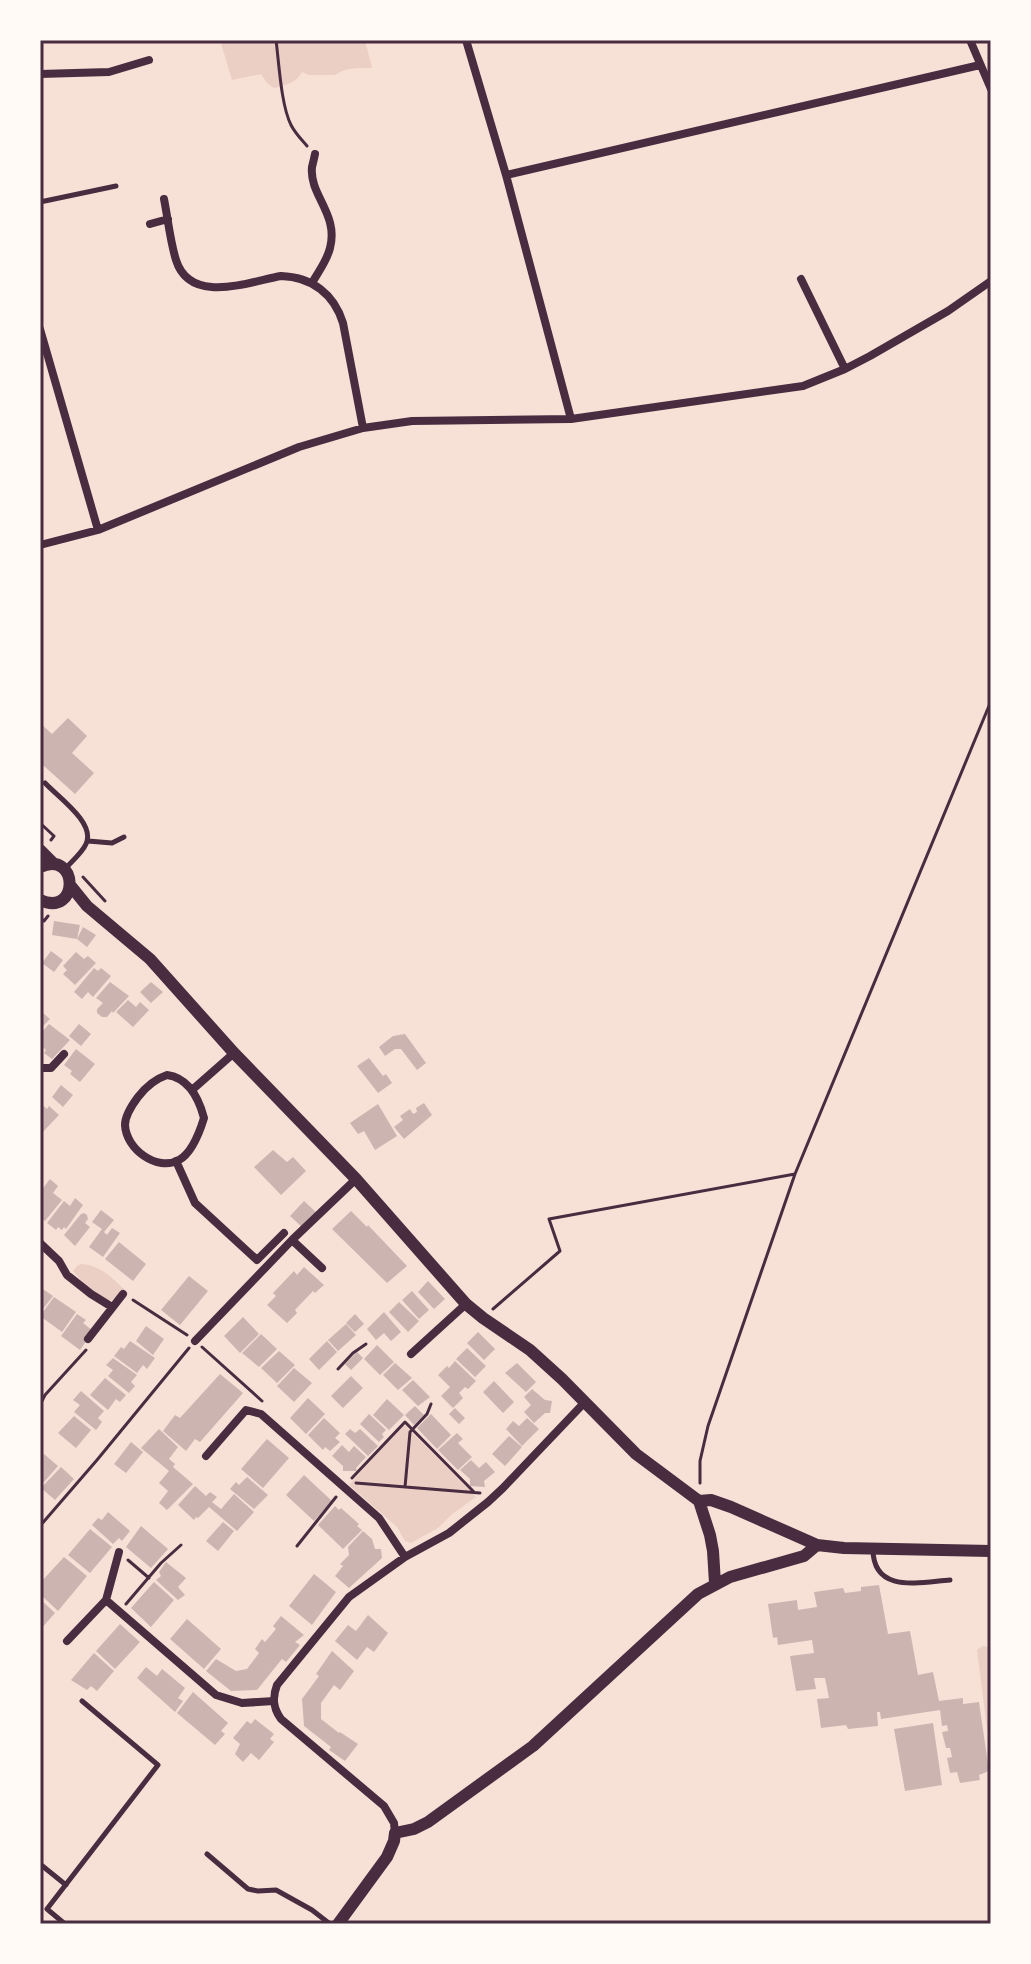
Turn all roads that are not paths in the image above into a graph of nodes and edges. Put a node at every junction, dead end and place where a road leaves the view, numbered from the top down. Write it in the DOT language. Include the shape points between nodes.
graph roads {
  1 [pos="466,40"];
  2 [pos="970,40"];
  3 [pos="149,60"];
  4 [pos="980,65"];
  5 [pos="40,74"];
  6 [pos="991,89"];
  7 [pos="315,154"];
  8 [pos="506,175"];
  9 [pos="116,186"];
  10 [pos="164,199"];
  11 [pos="40,202"];
  12 [pos="168,219"];
  13 [pos="150,224"];
  14 [pos="801,279"];
  15 [pos="991,281"];
  16 [pos="312,283"];
  17 [pos="40,329"];
  18 [pos="845,369"];
  19 [pos="571,419"];
  20 [pos="363,428"];
  21 [pos="98,530"];
  22 [pos="40,545"];
  23 [pos="45,783"];
  24 [pos="124,837"];
  25 [pos="88,841"];
  26 [pos="44,846"];
  27 [pos="40,867"];
  28 [pos="59,867"];
  29 [pos="70,885"];
  30 [pos="47,904"];
  31 [pos="87,906"];
  32 [pos="234,1053"];
  33 [pos="64,1054"];
  34 [pos="40,1068"];
  35 [pos="192,1090"];
  36 [pos="176,1161"];
  37 [pos="356,1179"];
  38 [pos="284,1233"];
  39 [pos="292,1240"];
  40 [pos="40,1243"];
  41 [pos="322,1268"];
  42 [pos="123,1294"];
  43 [pos="466,1304"];
  44 [pos="112,1307"];
  45 [pos="88,1339"];
  46 [pos="195,1341"];
  47 [pos="411,1354"];
  48 [pos="584,1403"];
  49 [pos="206,1456"];
  50 [pos="699,1501"];
  51 [pos="817,1545"];
  52 [pos="873,1548"];
  53 [pos="991,1551"];
  54 [pos="119,1552"];
  55 [pos="405,1557"];
  56 [pos="950,1580"];
  57 [pos="715,1583"];
  58 [pos="106,1600"];
  59 [pos="67,1641"];
  60 [pos="82,1701"];
  61 [pos="274,1701"];
  62 [pos="395,1833"];
  63 [pos="207,1854"];
  64 [pos="40,1864"];
  65 [pos="66,1885"];
  66 [pos="65,1924"];
  67 [pos="330,1924"];
  68 [pos="338,1924"];
  1 -- 8 [label="street"];
  2 -- 4 [label="street"];
  3 -- 5 [label="street" via="109,72"];
  4 -- 6 [label="street"];
  4 -- 8 [label="street"];
  7 -- 16 [label="street" via="314,182 330,220 331,240"];
  8 -- 19 [label="street"];
  9 -- 11 [label="lane"];
  10 -- 12 [label="street"];
  12 -- 13 [label="street"];
  12 -- 16 [label="street" via="176,261 186,277 201,286 281,276"];
  14 -- 18 [label="street"];
  15 -- 18 [label="street"];
  16 -- 20 [label="street" via="339,313"];
  17 -- 21 [label="street"];
  18 -- 19 [label="street" via="803,386"];
  19 -- 20 [label="street" via="412,421"];
  20 -- 21 [label="street" via="299,447"];
  21 -- 22 [label="street"];
  23 -- 25 [label="lane" via="85,824"];
  24 -- 25 [label="lane" via="112,843"];
  25 -- 28 [label="lane"];
  26 -- 28 [label="street"];
  27 -- 28 [label="street"];
  28 -- 29 [label="street" via="68,874"];
  29 -- 30 [label="street" via="67,895"];
  29 -- 31 [label="street"];
  30 -- 31 [label="street"];
  31 -- 32 [label="street" via="150,959"];
  32 -- 35 [label="street"];
  32 -- 37 [label="street"];
  33 -- 34 [label="street" via="51,1068"];
  35 -- 36 [label="street" via="204,1118 189,1151"];
  35 -- 36 [label="street" via="173,1076 162,1076 141,1094 125,1120 137,1150 154,1161"];
  36 -- 38 [label="street" via="195,1203 257,1260"];
  37 -- 39 [label="street"];
  37 -- 43 [label="street"];
  39 -- 41 [label="street"];
  39 -- 46 [label="street"];
  40 -- 44 [label="street" via="67,1275"];
  42 -- 44 [label="street"];
  43 -- 47 [label="street"];
  43 -- 48 [label="street" via="530,1350"];
  44 -- 45 [label="street"];
  48 -- 50 [label="street" via="636,1454"];
  48 -- 55 [label="street" via="488,1502 449,1533"];
  49 -- 55 [label="street" via="246,1410 261,1414 379,1518"];
  50 -- 51 [label="street" via="731,1507"];
  50 -- 57 [label="street" via="712,1543"];
  51 -- 52 [label="street"];
  51 -- 57 [label="street" via="804,1556"];
  52 -- 53 [label="street"];
  52 -- 56 [label="lane" via="876,1571 888,1579"];
  54 -- 58 [label="street"];
  55 -- 61 [label="street" via="349,1597 277,1685"];
  57 -- 62 [label="street" via="533,1746 428,1822"];
  58 -- 59 [label="street"];
  58 -- 61 [label="street" via="216,1695 242,1703"];
  60 -- 65 [label="lane" via="158,1765"];
  61 -- 62 [label="street" via="281,1719 384,1806"];
  62 -- 68 [label="street" via="387,1857"];
  63 -- 67 [label="lane" via="248,1889 276,1890"];
  64 -- 65 [label="lane"];
  65 -- 66 [label="lane" via="47,1909"];
}
